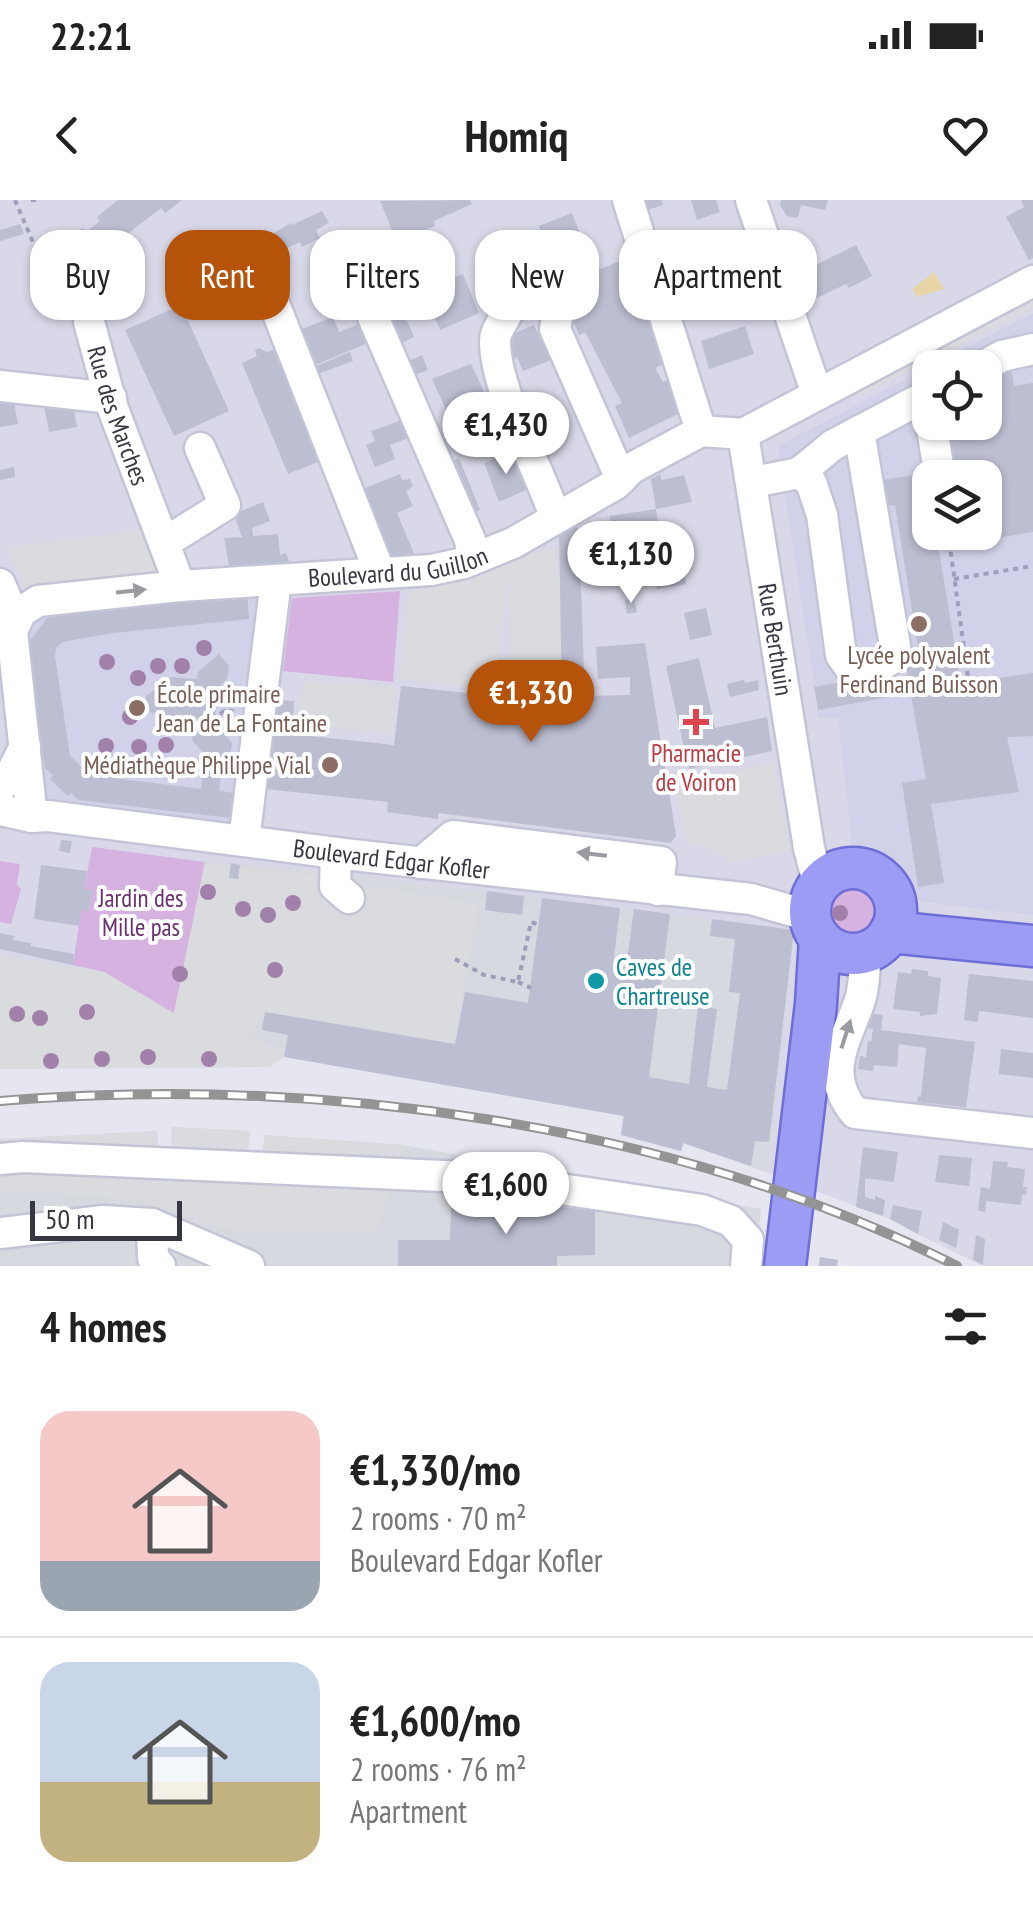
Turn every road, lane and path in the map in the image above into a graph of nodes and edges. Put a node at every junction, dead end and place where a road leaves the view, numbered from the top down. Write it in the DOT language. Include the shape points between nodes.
graph roads {
  1 [pos="15,200"];
  2 [pos="628,200"];
  3 [pos="751,200"];
  4 [pos="30,235"];
  5 [pos="1033,281"];
  6 [pos="92,320"];
  7 [pos="281,320"];
  8 [pos="373,320"];
  9 [pos="503,320"];
  10 [pos="556,320"];
  11 [pos="1033,348"];
  12 [pos="1002,356"];
  13 [pos="0,386"];
  14 [pos="817,394"];
  15 [pos="111,398"];
  16 [pos="912,413"];
  17 [pos="701,431"];
  18 [pos="859,431"];
  19 [pos="743,434"];
  20 [pos="200,448"];
  21 [pos="799,473"];
  22 [pos="621,479"];
  23 [pos="753,482"];
  24 [pos="555,516"];
  25 [pos="164,543"];
  26 [pos="950,550"];
  27 [pos="474,560"];
  28 [pos="1033,566"];
  29 [pos="380,573"];
  30 [pos="954,579"];
  31 [pos="276,580"];
  32 [pos="0,584"];
  33 [pos="180,586"];
  34 [pos="15,620"];
  35 [pos="968,677"];
  36 [pos="214,699"];
  37 [pos="213,714"];
  38 [pos="25,746"];
  39 [pos="0,788"];
  40 [pos="0,797"];
  41 [pos="0,810"];
  42 [pos="32,817"];
  43 [pos="0,826"];
  44 [pos="244,841"];
  45 [pos="336,853"];
  46 [pos="349,898"];
  47 [pos="845,916"];
  48 [pos="540,925"];
  49 [pos="1033,925"];
  50 [pos="1033,946"];
  51 [pos="455,959"];
  52 [pos="518,982"];
  53 [pos="530,988"];
  54 [pos="1033,1133"];
  55 [pos="0,1159"];
  56 [pos="152,1224"];
  57 [pos="0,1233"];
  58 [pos="160,1266"];
  59 [pos="248,1266"];
  60 [pos="746,1266"];
  61 [pos="784,1266"];
  1 -- 4 [label="path, Rue des Marches"];
  2 -- 17 [label="street"];
  3 -- 14 [label="street"];
  5 -- 14 [label="street"];
  6 -- 15 [label="street, Rue des Marches"];
  7 -- 29 [label="street"];
  8 -- 27 [label="street"];
  9 -- 24 [label="street" via="496,334 506,392"];
  10 -- 22 [label="street"];
  11 -- 12 [label="street"];
  13 -- 15 [label="street"];
  14 -- 19 [label="street"];
  15 -- 25 [label="street, Rue des Marches"];
  16 -- 18 [label="street"];
  17 -- 19 [label="street"];
  17 -- 22 [label="street, Boulevard du Guillon"];
  18 -- 21 [label="street"];
  18 -- 21 [label="street" via="896,646 888,661 851,669 842,655 822,515 811,482"];
  19 -- 23 [label="street, Rue Berthuin"];
  20 -- 25 [label="street" via="224,506"];
  21 -- 23 [label="street"];
  22 -- 24 [label="street, Boulevard du Guillon"];
  23 -- 47 [label="street, Rue Berthuin" via="809,842"];
  24 -- 27 [label="street, Boulevard du Guillon"];
  25 -- 33 [label="street, Rue des Marches"];
  26 -- 30 [label="path"];
  27 -- 29 [label="street, Boulevard du Guillon"];
  28 -- 30 [label="path"];
  29 -- 31 [label="street, Boulevard du Guillon"];
  30 -- 35 [label="path"];
  31 -- 33 [label="street, Boulevard du Guillon"];
  31 -- 44 [label="street"];
  32 -- 34 [label="street"];
  34 -- 33 [label="street, Boulevard du Guillon, one-way" via="38,601"];
  34 -- 38 [label="street"];
  36 -- 37 [label="path" via="225,710"];
  38 -- 39 [label="street"];
  38 -- 42 [label="street"];
  40 -- 42 [label="street" via="21,798"];
  41 -- 42 [label="street"];
  42 -- 43 [label="street"];
  42 -- 44 [label="street, Boulevard Edgar Kofler"];
  44 -- 45 [label="street, Boulevard Edgar Kofler"];
  45 -- 46 [label="street" via="334,886"];
  45 -- 47 [label="street, Boulevard Edgar Kofler" via="750,900 809,885"];
  47 -- 49 [label="main road, Boulevard Edgar Kofler" via="926,913"];
  47 -- 50 [label="main road, Boulevard Edgar Kofler"];
  54 -- 47 [label="street, one-way" via="855,1113 840,1095 839,1072 842,1039 863,984"];
  47 -- 61 [label="main road" via="816,1004"];
  48 -- 52 [label="path" via="530,922"];
  51 -- 52 [label="path"];
  52 -- 53 [label="path"];
  55 -- 60 [label="street" via="488,1178 702,1210 731,1221 748,1240"];
  56 -- 57 [label="street" via="103,1221"];
  56 -- 58 [label="street" via="152,1258"];
  56 -- 59 [label="street"];
}
